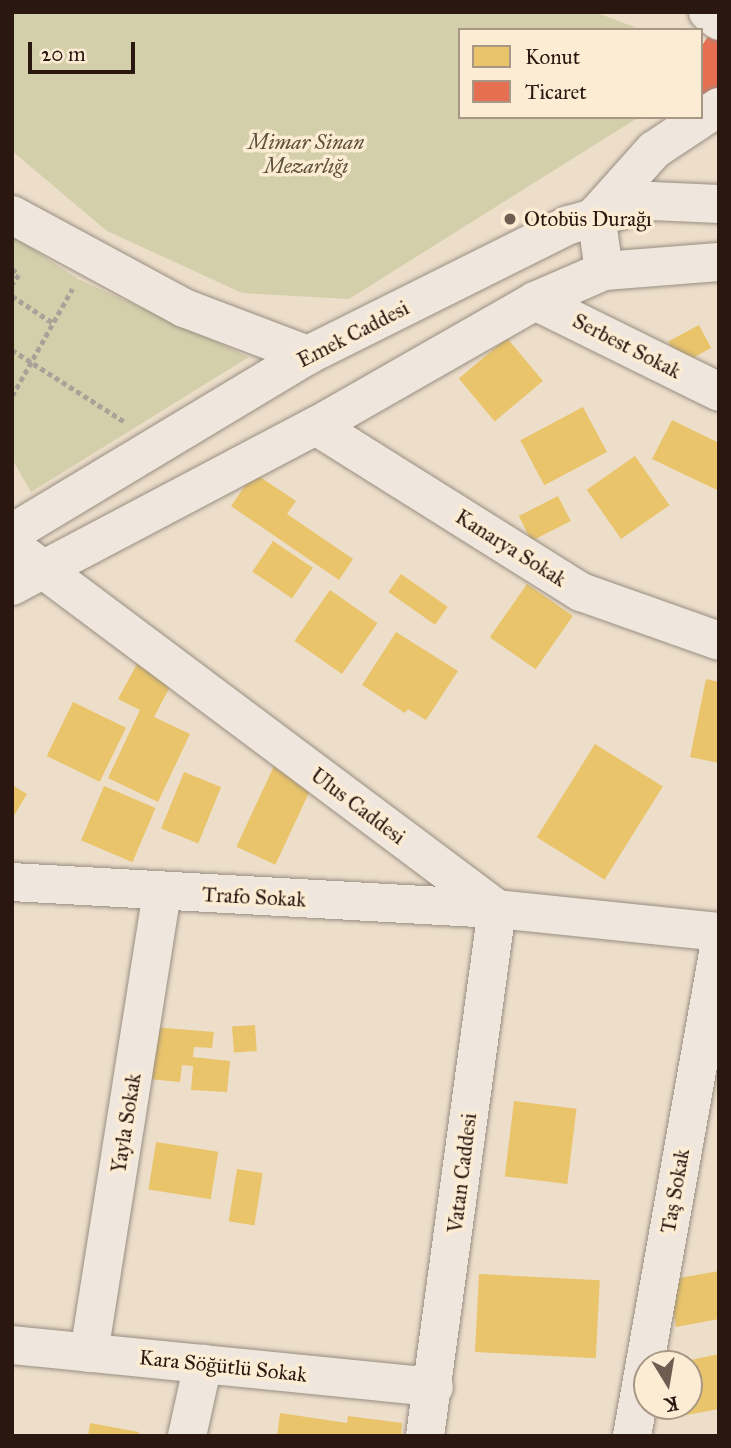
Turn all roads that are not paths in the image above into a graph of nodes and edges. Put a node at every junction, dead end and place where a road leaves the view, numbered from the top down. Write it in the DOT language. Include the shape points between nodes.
graph roads {
  1 [pos="708,12"];
  2 [pos="719,21"];
  3 [pos="719,107"];
  4 [pos="703,118"];
  5 [pos="701,119"];
  6 [pos="719,204"];
  7 [pos="12,215"];
  8 [pos="596,215"];
  9 [pos="719,262"];
  10 [pos="604,271"];
  11 [pos="535,300"];
  12 [pos="308,355"];
  13 [pos="719,392"];
  14 [pos="316,426"];
  15 [pos="12,533"];
  16 [pos="21,567"];
  17 [pos="719,641"];
  18 [pos="12,881"];
  19 [pos="162,892"];
  20 [pos="497,909"];
  21 [pos="719,932"];
  22 [pos="719,947"];
  23 [pos="12,1345"];
  24 [pos="89,1353"];
  25 [pos="202,1364"];
  26 [pos="434,1387"];
  27 [pos="187,1436"];
  28 [pos="425,1436"];
  29 [pos="632,1436"];
  1 -- 2 [label="street"];
  3 -- 4 [label="street"];
  5 -- 8 [label="street" via="654,150"];
  6 -- 8 [label="street, Emek Caddesi" via="652,201"];
  7 -- 12 [label="street" via="184,308"];
  8 -- 10 [label="street"];
  8 -- 12 [label="street, Emek Caddesi"];
  9 -- 10 [label="street"];
  10 -- 11 [label="street"];
  11 -- 13 [label="street, Serbest Sokak"];
  11 -- 14 [label="street"];
  12 -- 15 [label="street, Emek Caddesi"];
  14 -- 16 [label="street"];
  14 -- 17 [label="street, Kanarya Sokak" via="580,592"];
  16 -- 20 [label="street, Ulus Caddesi"];
  18 -- 19 [label="street, Trafo Sokak"];
  19 -- 20 [label="street, Trafo Sokak"];
  19 -- 24 [label="street, Yayla Sokak"];
  20 -- 21 [label="street"];
  20 -- 26 [label="street, Vatan Caddesi"];
  22 -- 29 [label="street, Taş Sokak"];
  23 -- 24 [label="street, Kara Söğütlü Sokak"];
  24 -- 25 [label="street, Kara Söğütlü Sokak"];
  25 -- 26 [label="street, Kara Söğütlü Sokak"];
  25 -- 27 [label="street"];
  26 -- 28 [label="street, Vatan Caddesi"];
}
